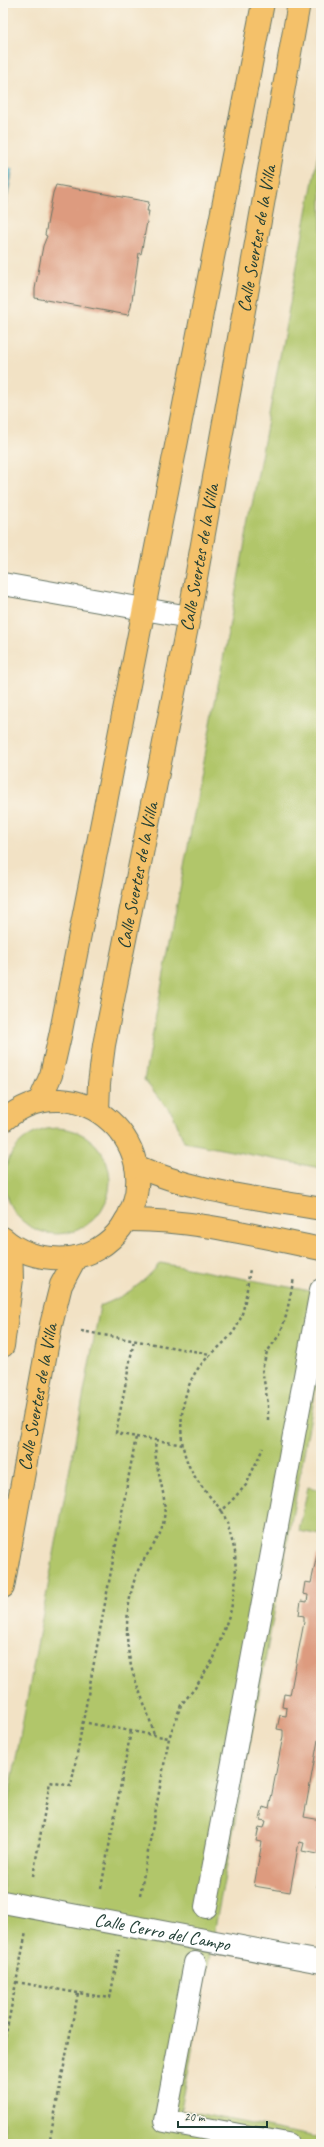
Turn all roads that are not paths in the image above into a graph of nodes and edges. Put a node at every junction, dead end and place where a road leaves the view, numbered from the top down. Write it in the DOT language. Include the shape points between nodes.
graph roads {
  1 [pos="263,3"];
  2 [pos="300,3"];
  3 [pos="3,584"];
  4 [pos="144,609"];
  5 [pos="189,617"];
  6 [pos="39,1102"];
  7 [pos="98,1111"];
  8 [pos="3,1121"];
  9 [pos="136,1166"];
  10 [pos="321,1209"];
  11 [pos="126,1220"];
  12 [pos="7,1242"];
  13 [pos="321,1249"];
  14 [pos="76,1258"];
  15 [pos="321,1290"];
  16 [pos="3,1346"];
  17 [pos="3,1587"];
  18 [pos="3,1902"];
  19 [pos="206,1907"];
  20 [pos="321,1962"];
  21 [pos="195,1963"];
  22 [pos="287,2144"];
  1 -- 4 [label="main road, Calle Suertes de la Villa"];
  2 -- 5 [label="main road, Calle Suertes de la Villa"];
  3 -- 4 [label="street"];
  4 -- 5 [label="street"];
  4 -- 6 [label="main road, Calle Suertes de la Villa" via="60,1036 51,1075"];
  5 -- 7 [label="main road, Calle Suertes de la Villa" via="104,1045"];
  6 -- 7 [label="main road" via="59,1100 80,1103"];
  6 -- 8 [label="main road" via="24,1106"];
  7 -- 9 [label="main road" via="123,1135 132,1150"];
  9 -- 10 [label="main road" via="161,1177 201,1187"];
  9 -- 11 [label="main road" via="134,1204"];
  11 -- 13 [label="main road" via="193,1224"];
  11 -- 14 [label="main road" via="105,1244"];
  12 -- 14 [label="main road" via="31,1255 53,1260"];
  12 -- 16 [label="main road" via="12,1279"];
  14 -- 17 [label="main road, Calle Suertes de la Villa" via="62,1285 51,1325"];
  15 -- 19 [label="street"];
  18 -- 20 [label="street, Calle Cerro del Campo"];
  21 -- 22 [label="street" via="165,2120"];
}
